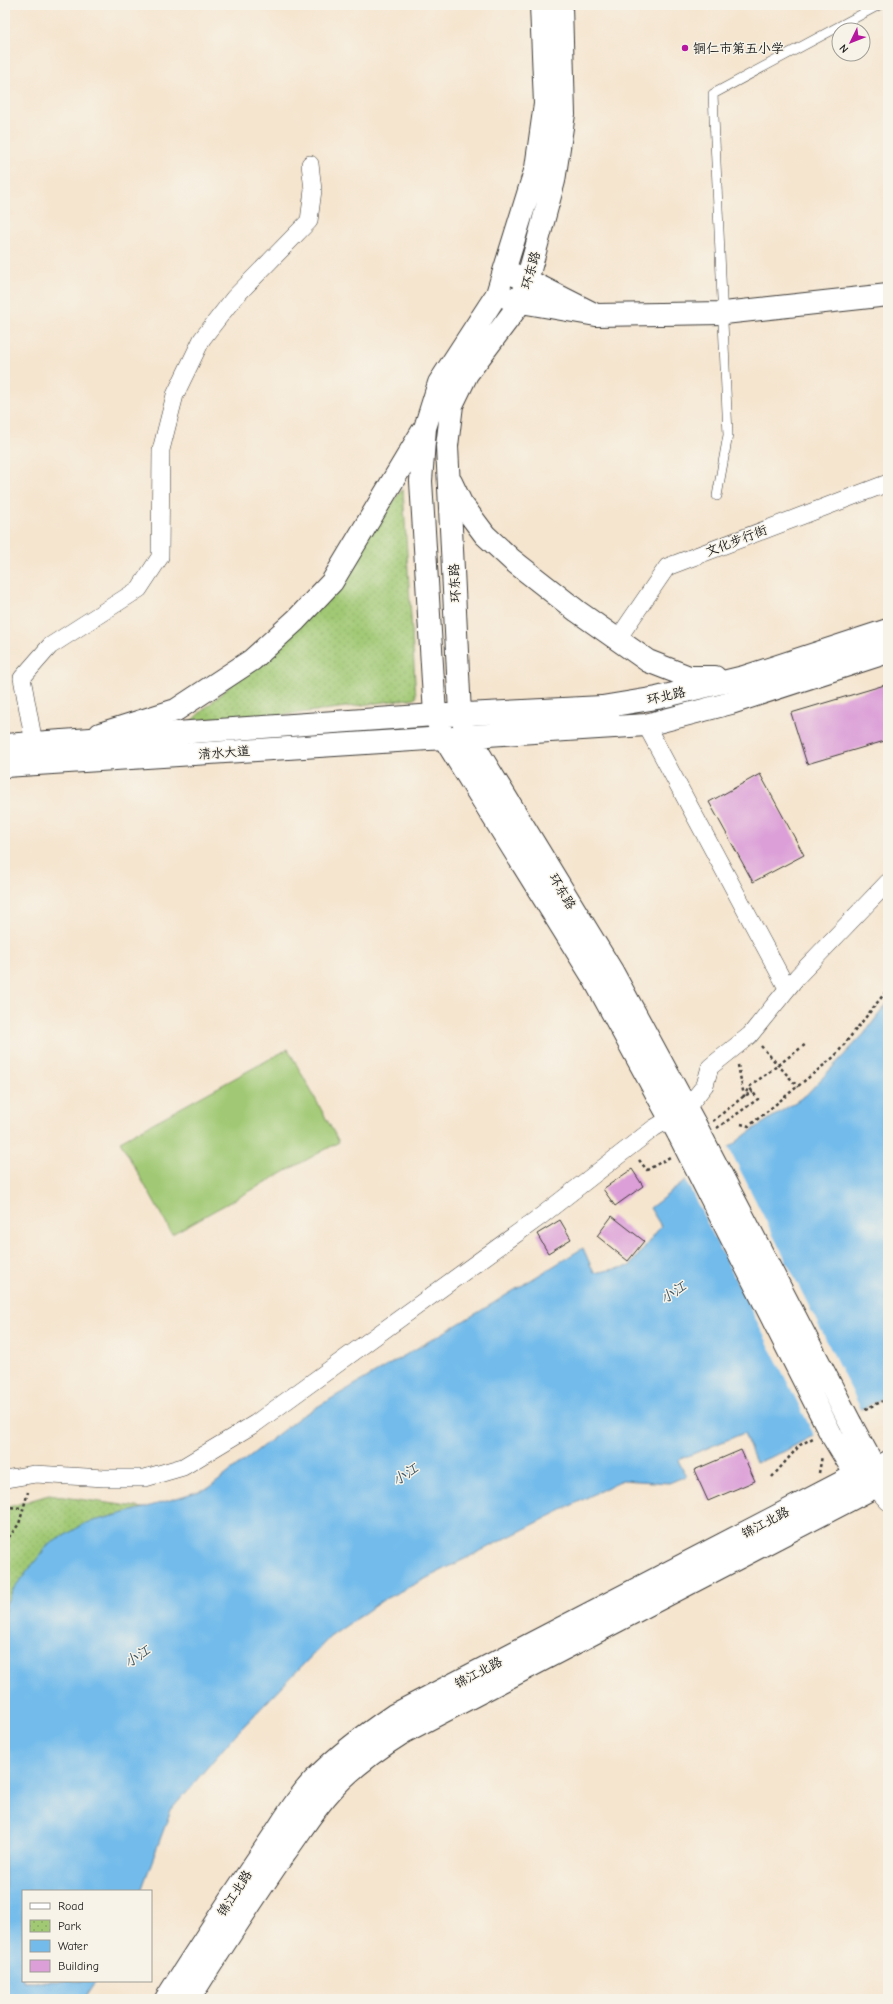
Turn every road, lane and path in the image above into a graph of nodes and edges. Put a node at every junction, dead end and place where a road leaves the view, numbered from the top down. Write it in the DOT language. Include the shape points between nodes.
graph roads {
  1 [pos="541,5"];
  2 [pos="561,5"];
  3 [pos="879,5"];
  4 [pos="310,164"];
  5 [pos="504,272"];
  6 [pos="527,280"];
  7 [pos="497,294"];
  8 [pos="888,295"];
  9 [pos="521,302"];
  10 [pos="724,313"];
  11 [pos="596,315"];
  12 [pos="425,428"];
  13 [pos="448,478"];
  14 [pos="888,483"];
  15 [pos="717,496"];
  16 [pos="888,630"];
  17 [pos="617,640"];
  18 [pos="888,652"];
  19 [pos="744,677"];
  20 [pos="460,714"];
  21 [pos="435,715"];
  22 [pos="646,724"];
  23 [pos="469,737"];
  24 [pos="444,738"];
  25 [pos="77,741"];
  26 [pos="34,743"];
  27 [pos="5,745"];
  28 [pos="5,766"];
  29 [pos="888,882"];
  30 [pos="787,988"];
  31 [pos="888,989"];
  32 [pos="750,1035"];
  33 [pos="806,1044"];
  34 [pos="734,1048"];
  35 [pos="778,1065"];
  36 [pos="749,1087"];
  37 [pos="798,1087"];
  38 [pos="753,1092"];
  39 [pos="744,1096"];
  40 [pos="741,1124"];
  41 [pos="690,1127"];
  42 [pos="635,1155"];
  43 [pos="822,1453"];
  44 [pos="856,1475"];
  45 [pos="819,1477"];
  46 [pos="5,1479"];
  47 [pos="883,1480"];
  48 [pos="29,1488"];
  49 [pos="5,1507"];
  50 [pos="23,1508"];
  51 [pos="5,1542"];
  52 [pos="166,1999"];
  53 [pos="189,1999"];
  1 -- 5 [label="main road, 环东路" via="546,104 536,168"];
  2 -- 6 [label="main road, 环东路" via="564,114 554,182"];
  3 -- 10 [label="lane" via="713,94"];
  4 -- 26 [label="street" via="312,190 309,221 234,298 202,339 175,395 161,450 160,557 139,589 50,646 22,678"];
  5 -- 6 [label="main road"];
  5 -- 7 [label="main road, 环东路"];
  6 -- 9 [label="main road, 环东路"];
  6 -- 11 [label="main road"];
  7 -- 9 [label="main road"];
  7 -- 12 [label="main road, 环东路" via="439,383"];
  8 -- 10 [label="main road"];
  9 -- 11 [label="main road"];
  9 -- 13 [label="main road, 环东路" via="467,374 452,405 447,446"];
  10 -- 11 [label="main road"];
  10 -- 15 [label="lane" via="728,435"];
  12 -- 21 [label="main road, 环东路" via="421,482"];
  12 -- 25 [label="main road" via="332,582 252,660 176,710"];
  13 -- 17 [label="main road" via="461,503 484,535 577,612"];
  13 -- 20 [label="main road, 环东路"];
  14 -- 17 [label="street, 文化步行街" via="667,567"];
  16 -- 19 [label="main road, 环北路"];
  17 -- 19 [label="main road" via="648,661 689,677"];
  18 -- 22 [label="main road, 环北路" via="731,703"];
  19 -- 20 [label="main road, 环北路" via="657,698 602,707"];
  20 -- 21 [label="main road, 环北路"];
  20 -- 23 [label="main road, 环东路"];
  21 -- 24 [label="main road, 环东路"];
  21 -- 25 [label="main road, 清水大道"];
  22 -- 23 [label="main road, 环北路"];
  22 -- 30 [label="street"];
  23 -- 24 [label="main road, 环北路"];
  23 -- 41 [label="main road, 环东路" via="612,972"];
  24 -- 28 [label="main road, 清水大道"];
  24 -- 41 [label="main road, 环东路" via="594,979"];
  25 -- 26 [label="main road, 清水大道"];
  26 -- 27 [label="main road, 清水大道"];
  29 -- 30 [label="street"];
  30 -- 32 [label="street"];
  31 -- 37 [label="path" via="835,1056"];
  32 -- 34 [label="street"];
  32 -- 35 [label="path"];
  33 -- 35 [label="path"];
  34 -- 39 [label="path"];
  34 -- 41 [label="street" via="710,1067"];
  35 -- 36 [label="path"];
  35 -- 37 [label="path"];
  36 -- 38 [label="path"];
  36 -- 39 [label="path"];
  37 -- 40 [label="path" via="749,1126"];
  38 -- 39 [label="path"];
  38 -- 41 [label="path" via="758,1099"];
  39 -- 41 [label="path"];
  41 -- 42 [label="path" via="647,1170"];
  41 -- 44 [label="main road, bridge" via="831,1434"];
  41 -- 46 [label="street" via="654,1128 541,1216 256,1423 183,1467 145,1478 35,1474"];
  41 -- 47 [label="main road, bridge" via="850,1424"];
  43 -- 45 [label="path"];
  44 -- 47 [label="main road"];
  44 -- 52 [label="main road, 锦江北路" via="394,1715 366,1734 315,1779 296,1803"];
  47 -- 53 [label="main road, 锦江北路" via="404,1732 377,1749 329,1792 256,1895"];
  48 -- 50 [label="path"];
  49 -- 50 [label="path"];
  50 -- 51 [label="path" via="19,1524"];
}
